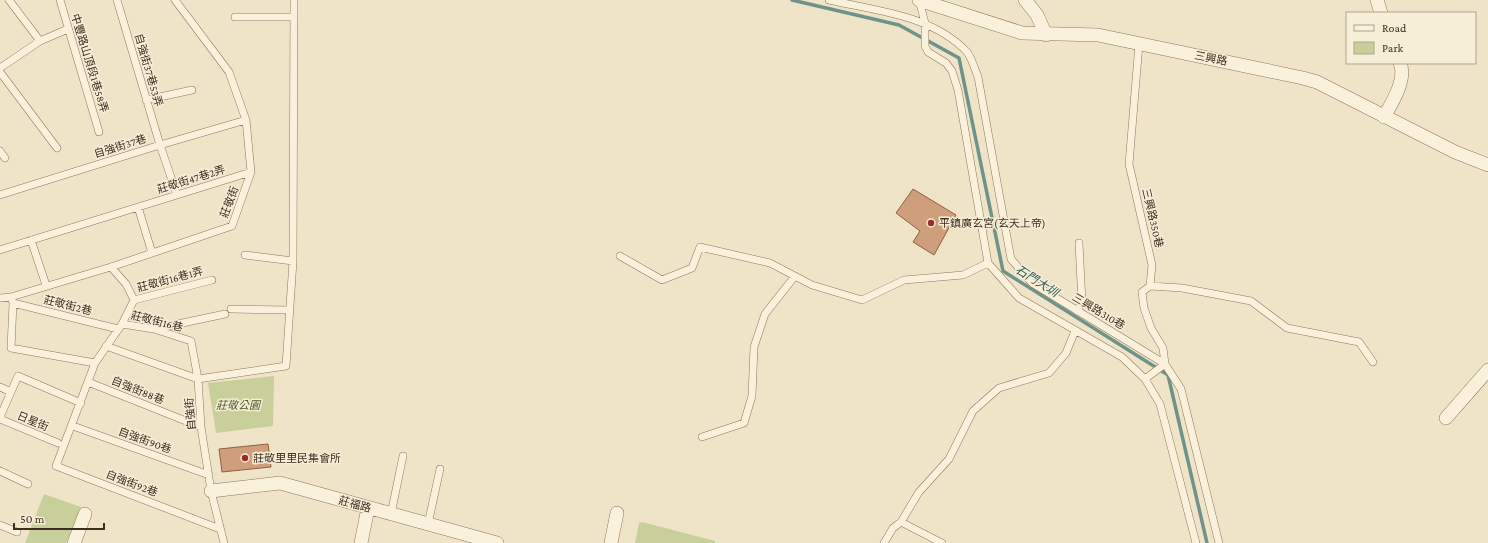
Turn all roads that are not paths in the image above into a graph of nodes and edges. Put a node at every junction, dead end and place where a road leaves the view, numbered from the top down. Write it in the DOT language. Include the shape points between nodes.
graph roads {
  1 [pos="9,0"];
  2 [pos="60,0"];
  3 [pos="117,0"];
  4 [pos="175,0"];
  5 [pos="294,0"];
  6 [pos="829,0"];
  7 [pos="919,0"];
  8 [pos="1025,0"];
  9 [pos="1377,0"];
  10 [pos="1381,12"];
  11 [pos="235,17"];
  12 [pos="293,17"];
  13 [pos="925,25"];
  14 [pos="68,29"];
  15 [pos="1046,35"];
  16 [pos="40,41"];
  17 [pos="1139,44"];
  18 [pos="1400,64"];
  19 [pos="0,68"];
  20 [pos="0,72"];
  21 [pos="192,90"];
  22 [pos="146,100"];
  23 [pos="1384,117"];
  24 [pos="246,120"];
  25 [pos="99,132"];
  26 [pos="160,145"];
  27 [pos="57,148"];
  28 [pos="0,151"];
  29 [pos="5,158"];
  30 [pos="1488,165"];
  31 [pos="251,172"];
  32 [pos="177,194"];
  33 [pos="0,196"];
  34 [pos="138,207"];
  35 [pos="31,240"];
  36 [pos="1079,243"];
  37 [pos="0,250"];
  38 [pos="152,253"];
  39 [pos="245,255"];
  40 [pos="620,256"];
  41 [pos="293,260"];
  42 [pos="988,263"];
  43 [pos="111,267"];
  44 [pos="795,276"];
  45 [pos="212,280"];
  46 [pos="46,285"];
  47 [pos="1150,286"];
  48 [pos="0,298"];
  49 [pos="12,300"];
  50 [pos="134,300"];
  51 [pos="289,310"];
  52 [pos="1077,310"];
  53 [pos="120,326"];
  54 [pos="154,329"];
  55 [pos="1075,331"];
  56 [pos="106,346"];
  57 [pos="1373,362"];
  58 [pos="94,363"];
  59 [pos="1164,366"];
  60 [pos="1488,370"];
  61 [pos="1147,378"];
  62 [pos="198,379"];
  63 [pos="88,382"];
  64 [pos="0,387"];
  65 [pos="11,392"];
  66 [pos="81,403"];
  67 [pos="0,418"];
  68 [pos="1446,418"];
  69 [pos="73,426"];
  70 [pos="202,427"];
  71 [pos="702,437"];
  72 [pos="61,444"];
  73 [pos="404,456"];
  74 [pos="440,469"];
  75 [pos="0,471"];
  76 [pos="209,475"];
  77 [pos="28,484"];
  78 [pos="211,491"];
  79 [pos="368,508"];
  80 [pos="617,513"];
  81 [pos="85,514"];
  82 [pos="391,514"];
  83 [pos="901,522"];
  84 [pos="0,524"];
  85 [pos="428,524"];
  86 [pos="220,529"];
  87 [pos="17,532"];
  88 [pos="74,543"];
  89 [pos="224,543"];
  90 [pos="361,543"];
  91 [pos="497,543"];
  92 [pos="611,543"];
  93 [pos="884,543"];
  94 [pos="942,543"];
  95 [pos="1196,543"];
  96 [pos="1220,543"];
  1 -- 16 [label="lane"];
  2 -- 14 [label="lane, 中豐路山頂段1巷58弄"];
  3 -- 22 [label="lane, 自強街37巷53弄"];
  4 -- 24 [label="lane, 莊敬街" via="229,72"];
  5 -- 12 [label="lane"];
  6 -- 13 [label="lane, 三興路310巷"];
  7 -- 13 [label="lane"];
  7 -- 15 [label="street, 三興路" via="1022,33"];
  8 -- 15 [label="street" via="1037,15"];
  9 -- 10 [label="street"];
  11 -- 12 [label="lane"];
  12 -- 41 [label="lane"];
  13 -- 42 [label="lane" via="928,52 946,63 952,71 958,90"];
  13 -- 52 [label="lane, 三興路310巷" via="942,32 968,53 978,77 1011,259 1032,283"];
  14 -- 16 [label="lane"];
  14 -- 25 [label="lane, 中豐路山頂段1巷58弄"];
  15 -- 17 [label="street, 三興路" via="1098,35"];
  16 -- 19 [label="lane"];
  17 -- 23 [label="street, 三興路" via="1317,82"];
  17 -- 47 [label="lane, 三興路350巷" via="1129,164 1152,266"];
  18 -- 23 [label="street" via="1398,90"];
  20 -- 27 [label="lane"];
  21 -- 22 [label="lane"];
  22 -- 26 [label="lane, 自強街37巷53弄"];
  23 -- 30 [label="street, 三興路" via="1459,154"];
  24 -- 26 [label="lane, 自強街37巷"];
  24 -- 31 [label="lane, 莊敬街"];
  26 -- 32 [label="lane, 自強街37巷53弄"];
  26 -- 33 [label="lane, 自強街37巷"];
  28 -- 29 [label="lane"];
  31 -- 32 [label="lane, 莊敬街47巷2弄"];
  31 -- 38 [label="lane, 莊敬街" via="232,226"];
  32 -- 34 [label="lane, 莊敬街47巷2弄"];
  34 -- 35 [label="lane, 莊敬街47巷2弄"];
  34 -- 38 [label="lane"];
  35 -- 37 [label="lane, 莊敬街47巷2弄"];
  35 -- 46 [label="lane"];
  36 -- 52 [label="lane" via="1082,302"];
  38 -- 43 [label="lane, 莊敬街"];
  39 -- 41 [label="lane"];
  40 -- 44 [label="lane" via="662,280 692,268 700,247 770,263"];
  41 -- 51 [label="lane"];
  42 -- 44 [label="lane" via="963,275 904,280 862,300 812,285"];
  42 -- 55 [label="lane" via="1019,298"];
  43 -- 46 [label="lane, 莊敬街"];
  43 -- 50 [label="lane, 莊敬街16巷" via="126,284"];
  44 -- 71 [label="lane" via="765,314 754,347 752,396 744,423"];
  45 -- 50 [label="lane, 莊敬街16巷1弄"];
  46 -- 49 [label="lane, 莊敬街"];
  47 -- 57 [label="lane" via="1182,288 1251,301 1287,328 1359,342"];
  47 -- 59 [label="lane, 三興路350巷" via="1142,292 1144,308 1151,328 1163,348"];
  48 -- 49 [label="lane"];
  49 -- 53 [label="lane, 莊敬街2巷"];
  49 -- 58 [label="lane" via="11,348"];
  50 -- 53 [label="lane, 莊敬街16巷"];
  51 -- 54 [label="lane" via="228,312"];
  51 -- 62 [label="lane" via="286,366"];
  52 -- 59 [label="lane, 三興路310巷"];
  53 -- 54 [label="lane, 莊敬街16巷"];
  53 -- 56 [label="lane"];
  54 -- 62 [label="lane, 莊敬街16巷" via="191,342"];
  55 -- 61 [label="lane" via="1122,357"];
  55 -- 83 [label="lane" via="1066,353 1048,373 999,388 973,411 949,460 919,492"];
  56 -- 58 [label="lane"];
  56 -- 62 [label="lane"];
  58 -- 63 [label="lane"];
  59 -- 61 [label="lane"];
  59 -- 96 [label="lane, 三興路310巷" via="1181,389"];
  60 -- 68 [label="street"];
  61 -- 95 [label="lane" via="1160,404"];
  62 -- 70 [label="lane, 自強街"];
  63 -- 66 [label="lane"];
  63 -- 70 [label="lane, 自強街88巷"];
  64 -- 65 [label="lane"];
  65 -- 66 [label="lane" via="18,376"];
  65 -- 67 [label="lane"];
  66 -- 69 [label="lane"];
  67 -- 72 [label="lane, 日星街"];
  69 -- 72 [label="lane"];
  69 -- 76 [label="lane, 自強街90巷"];
  70 -- 76 [label="lane, 自強街"];
  72 -- 86 [label="lane, 自強街92巷" via="56,466"];
  73 -- 82 [label="lane"];
  74 -- 85 [label="lane"];
  75 -- 77 [label="lane"];
  76 -- 78 [label="lane, 自強街"];
  78 -- 79 [label="street, 莊福路" via="280,483"];
  78 -- 86 [label="lane, 自強街"];
  79 -- 82 [label="street, 莊福路"];
  79 -- 90 [label="street"];
  80 -- 92 [label="street"];
  81 -- 88 [label="street"];
  82 -- 85 [label="street, 莊福路"];
  83 -- 93 [label="lane" via="893,528"];
  83 -- 94 [label="lane"];
  84 -- 87 [label="lane"];
  85 -- 91 [label="street, 莊福路"];
  86 -- 89 [label="lane, 自強街"];
}
